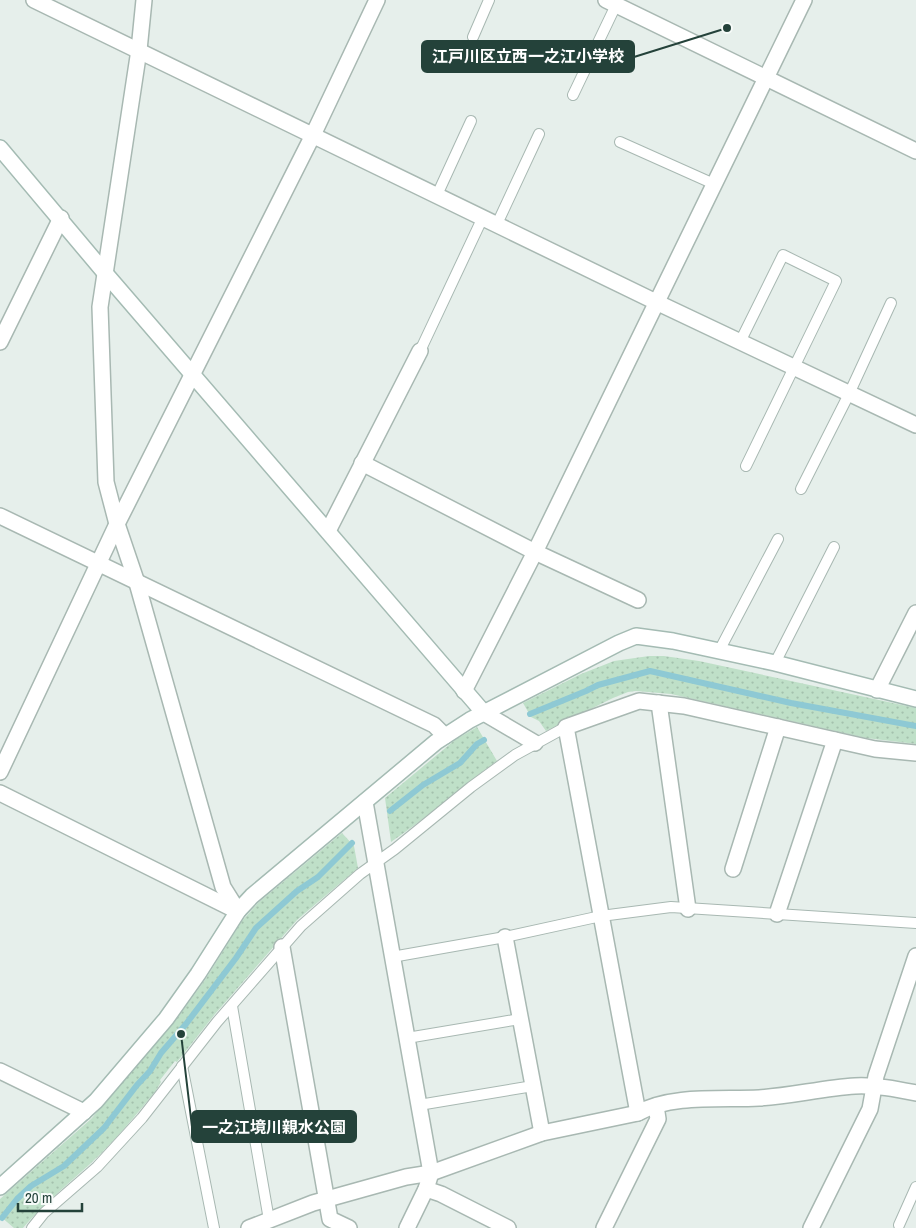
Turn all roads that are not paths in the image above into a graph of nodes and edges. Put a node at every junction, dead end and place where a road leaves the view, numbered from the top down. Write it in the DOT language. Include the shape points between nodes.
graph roads {
  1 [pos="34,0"];
  2 [pos="144,0"];
  3 [pos="377,0"];
  4 [pos="489,0"];
  5 [pos="804,0"];
  6 [pos="611,2"];
  7 [pos="473,37"];
  8 [pos="138,50"];
  9 [pos="766,78"];
  10 [pos="573,95"];
  11 [pos="471,121"];
  12 [pos="539,134"];
  13 [pos="313,135"];
  14 [pos="620,142"];
  15 [pos="0,148"];
  16 [pos="916,151"];
  17 [pos="714,184"];
  18 [pos="437,195"];
  19 [pos="483,217"];
  20 [pos="60,218"];
  21 [pos="497,224"];
  22 [pos="105,273"];
  23 [pos="656,302"];
  24 [pos="891,302"];
  25 [pos="0,342"];
  26 [pos="740,342"];
  27 [pos="420,351"];
  28 [pos="794,367"];
  29 [pos="193,375"];
  30 [pos="849,394"];
  31 [pos="916,425"];
  32 [pos="362,464"];
  33 [pos="746,466"];
  34 [pos="801,489"];
  35 [pos="0,516"];
  36 [pos="118,524"];
  37 [pos="328,531"];
  38 [pos="778,539"];
  39 [pos="834,547"];
  40 [pos="535,552"];
  41 [pos="100,564"];
  42 [pos="137,583"];
  43 [pos="638,600"];
  44 [pos="916,613"];
  45 [pos="719,651"];
  46 [pos="775,663"];
  47 [pos="877,690"];
  48 [pos="464,691"];
  49 [pos="916,699"];
  50 [pos="659,703"];
  51 [pos="484,713"];
  52 [pos="566,727"];
  53 [pos="778,727"];
  54 [pos="445,736"];
  55 [pos="835,740"];
  56 [pos="535,743"];
  57 [pos="916,753"];
  58 [pos="0,772"];
  59 [pos="0,793"];
  60 [pos="365,802"];
  61 [pos="376,862"];
  62 [pos="733,870"];
  63 [pos="688,909"];
  64 [pos="238,911"];
  65 [pos="777,914"];
  66 [pos="601,916"];
  67 [pos="916,923"];
  68 [pos="505,937"];
  69 [pos="282,948"];
  70 [pos="916,956"];
  71 [pos="392,957"];
  72 [pos="232,1006"];
  73 [pos="520,1019"];
  74 [pos="407,1038"];
  75 [pos="182,1066"];
  76 [pos="0,1071"];
  77 [pos="533,1086"];
  78 [pos="874,1087"];
  79 [pos="916,1093"];
  80 [pos="419,1105"];
  81 [pos="656,1106"];
  82 [pos="84,1112"];
  83 [pos="638,1112"];
  84 [pos="542,1133"];
  85 [pos="431,1173"];
  86 [pos="0,1186"];
  87 [pos="916,1187"];
  88 [pos="426,1189"];
  89 [pos="326,1199"];
  90 [pos="269,1220"];
  91 [pos="898,1225"];
  92 [pos="32,1228"];
  93 [pos="214,1228"];
  94 [pos="249,1228"];
  95 [pos="349,1228"];
  96 [pos="407,1228"];
  97 [pos="508,1228"];
  98 [pos="604,1228"];
  99 [pos="811,1228"];
  1 -- 8 [label="street"];
  2 -- 8 [label="street"];
  3 -- 13 [label="street"];
  4 -- 7 [label="lane"];
  5 -- 9 [label="street"];
  6 -- 9 [label="street"];
  6 -- 10 [label="lane"];
  8 -- 13 [label="street"];
  8 -- 22 [label="street"];
  9 -- 16 [label="street"];
  9 -- 17 [label="street"];
  11 -- 18 [label="lane"];
  12 -- 21 [label="lane"];
  13 -- 18 [label="street"];
  13 -- 29 [label="street"];
  14 -- 17 [label="lane"];
  15 -- 20 [label="street"];
  17 -- 23 [label="street"];
  18 -- 19 [label="street"];
  19 -- 21 [label="street"];
  19 -- 27 [label="lane"];
  20 -- 22 [label="street"];
  20 -- 25 [label="street"];
  21 -- 23 [label="street"];
  22 -- 29 [label="street"];
  22 -- 36 [label="street" via="100,308 106,482"];
  23 -- 26 [label="street"];
  23 -- 40 [label="street"];
  24 -- 30 [label="lane"];
  26 -- 28 [label="street"];
  26 -- 28 [label="lane" via="783,255 836,282"];
  27 -- 32 [label="street"];
  28 -- 30 [label="street"];
  28 -- 33 [label="lane"];
  29 -- 36 [label="street"];
  29 -- 37 [label="street"];
  30 -- 31 [label="street"];
  30 -- 34 [label="lane"];
  32 -- 37 [label="street"];
  32 -- 40 [label="street"];
  35 -- 41 [label="street"];
  36 -- 41 [label="street"];
  36 -- 42 [label="street"];
  37 -- 48 [label="street"];
  38 -- 45 [label="lane"];
  39 -- 46 [label="lane"];
  40 -- 43 [label="street"];
  40 -- 48 [label="street"];
  41 -- 42 [label="street"];
  41 -- 58 [label="street"];
  42 -- 54 [label="street" via="434,725"];
  42 -- 64 [label="street" via="223,887"];
  44 -- 47 [label="street"];
  45 -- 46 [label="street"];
  45 -- 51 [label="street" via="636,636"];
  46 -- 47 [label="street"];
  47 -- 49 [label="street"];
  48 -- 51 [label="street"];
  50 -- 52 [label="street" via="639,701"];
  50 -- 53 [label="street"];
  50 -- 63 [label="street"];
  51 -- 54 [label="street"];
  51 -- 56 [label="street"];
  52 -- 56 [label="lane"];
  52 -- 66 [label="street"];
  53 -- 55 [label="street"];
  53 -- 62 [label="street"];
  54 -- 60 [label="street"];
  55 -- 57 [label="street" via="875,749"];
  55 -- 65 [label="street"];
  56 -- 61 [label="lane" via="471,787"];
  59 -- 64 [label="street"];
  60 -- 61 [label="street"];
  60 -- 64 [label="street"];
  61 -- 69 [label="lane" via="301,926"];
  61 -- 71 [label="street"];
  63 -- 65 [label="lane"];
  63 -- 66 [label="lane"];
  64 -- 82 [label="street" via="166,1019"];
  65 -- 67 [label="lane"];
  66 -- 68 [label="lane"];
  66 -- 83 [label="street"];
  68 -- 71 [label="lane"];
  68 -- 73 [label="street"];
  69 -- 72 [label="lane"];
  69 -- 89 [label="street"];
  70 -- 78 [label="street"];
  71 -- 74 [label="street"];
  72 -- 75 [label="lane"];
  72 -- 90 [label="lane"];
  73 -- 74 [label="lane"];
  73 -- 77 [label="street"];
  74 -- 80 [label="street"];
  75 -- 92 [label="lane" via="142,1118 97,1167 44,1213"];
  75 -- 93 [label="lane"];
  76 -- 82 [label="street"];
  77 -- 80 [label="lane"];
  77 -- 84 [label="street"];
  78 -- 79 [label="street"];
  78 -- 81 [label="street" via="857,1086 761,1098 699,1098"];
  78 -- 99 [label="street" via="870,1109"];
  80 -- 85 [label="street"];
  81 -- 83 [label="street"];
  81 -- 98 [label="street" via="658,1119"];
  82 -- 86 [label="street"];
  83 -- 84 [label="street"];
  84 -- 85 [label="street"];
  85 -- 88 [label="street"];
  85 -- 89 [label="street"];
  87 -- 91 [label="lane"];
  88 -- 96 [label="street"];
  88 -- 97 [label="street"];
  89 -- 90 [label="street"];
  89 -- 95 [label="street" via="330,1219"];
  90 -- 94 [label="street"];
}
